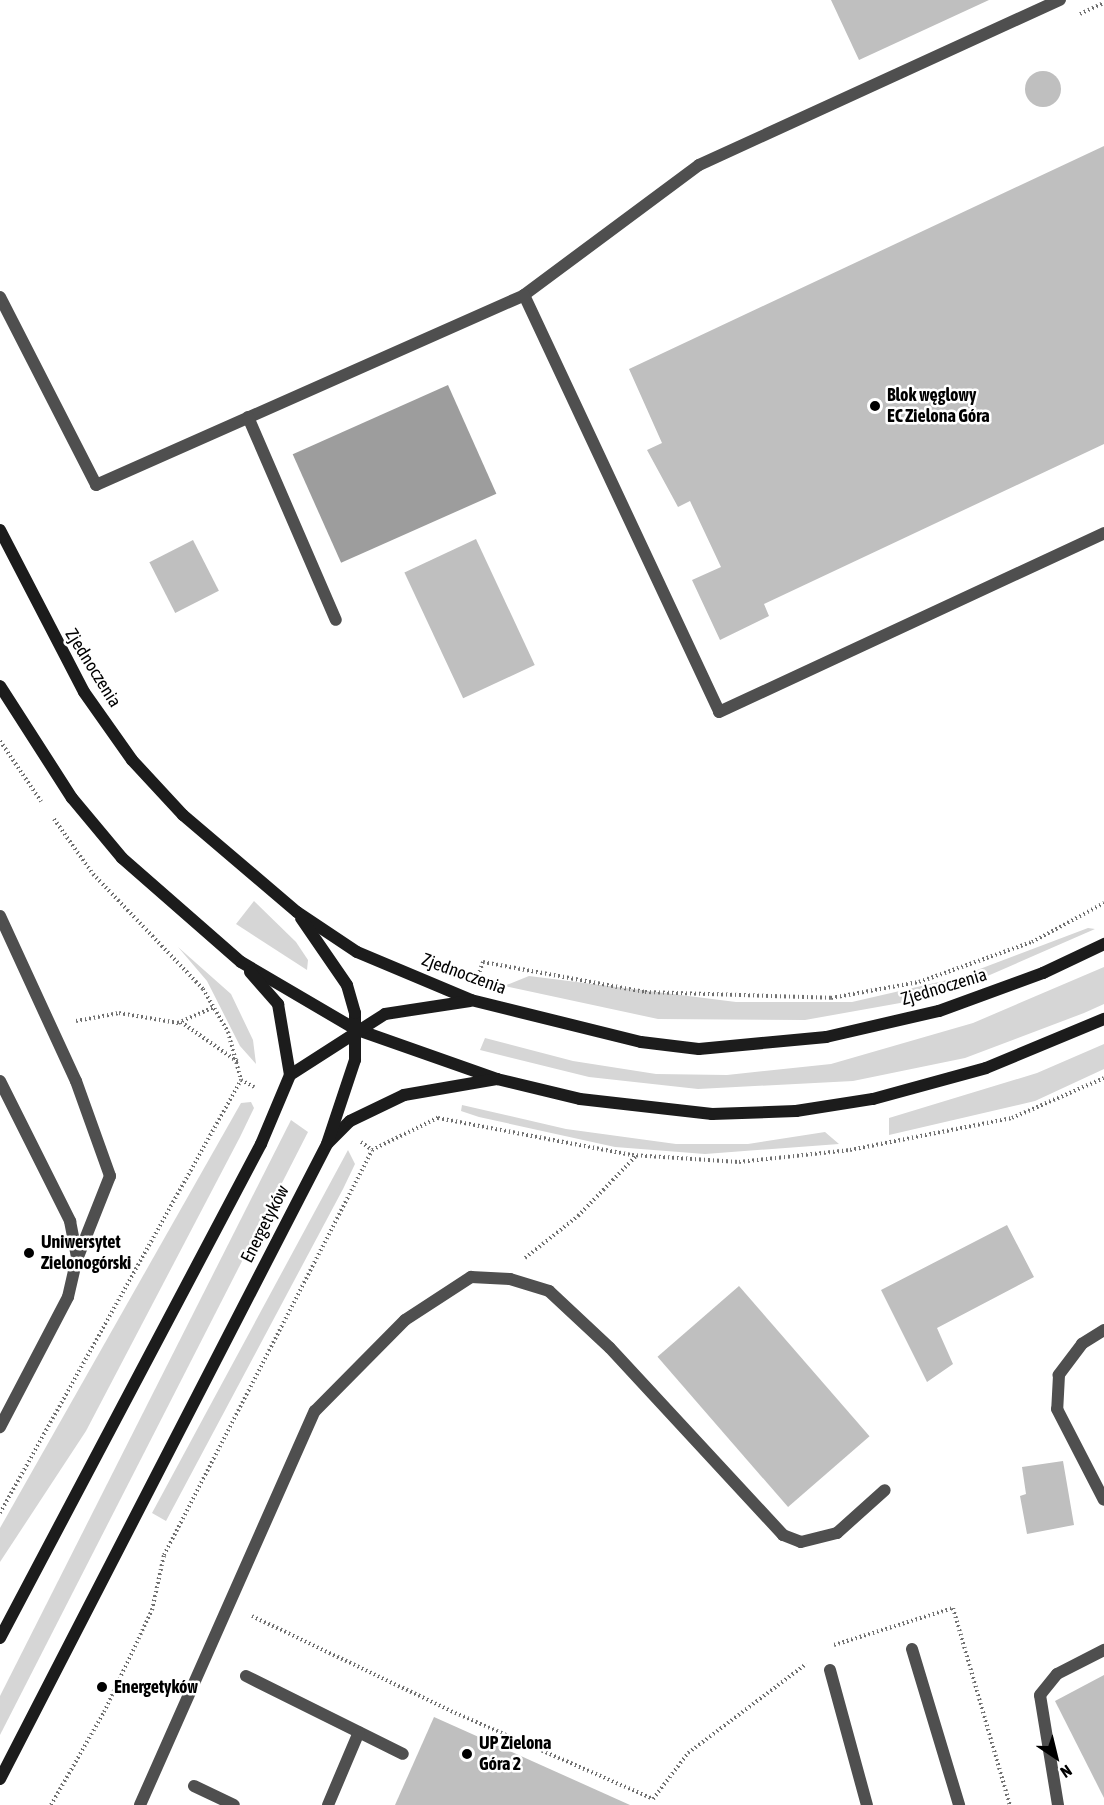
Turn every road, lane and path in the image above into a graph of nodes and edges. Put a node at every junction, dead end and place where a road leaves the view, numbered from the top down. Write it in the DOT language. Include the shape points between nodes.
graph roads {
  1 [pos="1060,0"];
  2 [pos="524,296"];
  3 [pos="0,297"];
  4 [pos="248,417"];
  5 [pos="0,530"];
  6 [pos="1104,533"];
  7 [pos="336,620"];
  8 [pos="0,686"];
  9 [pos="0,741"];
  10 [pos="45,806"];
  11 [pos="51,816"];
  12 [pos="1104,903"];
  13 [pos="297,912"];
  14 [pos="0,916"];
  15 [pos="1104,944"];
  16 [pos="241,962"];
  17 [pos="477,980"];
  18 [pos="471,1000"];
  19 [pos="214,1007"];
  20 [pos="1104,1019"];
  21 [pos="181,1022"];
  22 [pos="52,1027"];
  23 [pos="355,1029"];
  24 [pos="238,1063"];
  25 [pos="290,1075"];
  26 [pos="497,1079"];
  27 [pos="241,1080"];
  28 [pos="0,1081"];
  29 [pos="254,1087"];
  30 [pos="440,1110"];
  31 [pos="358,1139"];
  32 [pos="327,1144"];
  33 [pos="372,1150"];
  34 [pos="637,1155"];
  35 [pos="77,1258"];
  36 [pos="497,1277"];
  37 [pos="1104,1330"];
  38 [pos="0,1426"];
  39 [pos="885,1490"];
  40 [pos="1104,1500"];
  41 [pos="0,1513"];
  42 [pos="229,1604"];
  43 [pos="0,1638"];
  44 [pos="912,1649"];
  45 [pos="1104,1650"];
  46 [pos="830,1670"];
  47 [pos="246,1676"];
  48 [pos="359,1732"];
  49 [pos="402,1755"];
  50 [pos="0,1779"];
  51 [pos="194,1786"];
  52 [pos="639,1796"];
  53 [pos="51,1805"];
  54 [pos="140,1805"];
  55 [pos="234,1805"];
  56 [pos="328,1805"];
  57 [pos="867,1805"];
  58 [pos="959,1805"];
  59 [pos="1058,1805"];
  1 -- 2 [label="lane" via="699,165"];
  2 -- 4 [label="lane"];
  2 -- 6 [label="lane" via="718,712"];
  3 -- 4 [label="lane" via="96,485"];
  4 -- 7 [label="lane"];
  5 -- 13 [label="main road, Zjednoczenia" via="51,636 132,760 183,815"];
  8 -- 16 [label="main road" via="72,798 122,858"];
  9 -- 10 [label="path"];
  11 -- 19 [label="path" via="93,874"];
  12 -- 17 [label="path" via="1032,942 919,982 831,998 645,992 483,962"];
  13 -- 18 [label="main road, Zjednoczenia" via="357,952"];
  13 -- 23 [label="main road, Energetyków" via="347,985"];
  14 -- 22 [label="lane"];
  15 -- 18 [label="main road, Zjednoczenia" via="1043,974 939,1011 826,1037 711,1048 641,1042"];
  16 -- 23 [label="main road"];
  16 -- 25 [label="main road" via="278,1004"];
  18 -- 23 [label="main road" via="385,1014"];
  19 -- 21 [label="path"];
  19 -- 24 [label="path"];
  20 -- 26 [label="main road" via="986,1068 873,1099 796,1111 712,1114 580,1099"];
  21 -- 22 [label="path" via="119,1013"];
  21 -- 24 [label="path"];
  22 -- 35 [label="lane" via="110,1176"];
  23 -- 25 [label="main road"];
  23 -- 26 [label="main road"];
  23 -- 32 [label="main road, Energetyków" via="355,1060"];
  24 -- 27 [label="path"];
  25 -- 43 [label="main road" via="261,1144"];
  26 -- 32 [label="main road" via="404,1095 350,1121"];
  27 -- 29 [label="path"];
  27 -- 41 [label="path"];
  28 -- 35 [label="lane" via="70,1221"];
  30 -- 33 [label="path" via="438,1118"];
  31 -- 33 [label="path"];
  32 -- 50 [label="main road, Energetyków"];
  33 -- 53 [label="path" via="164,1555 152,1610 104,1712"];
  34 -- 36 [label="path" via="578,1216"];
  35 -- 38 [label="lane" via="68,1297"];
  36 -- 39 [label="lane" via="549,1291 568,1308 783,1535 801,1542 837,1533"];
  36 -- 42 [label="lane" via="471,1278 444,1290 328,1392 292,1458"];
  37 -- 40 [label="lane" via="1082,1344 1059,1375 1057,1409"];
  42 -- 52 [label="path"];
  42 -- 54 [label="lane"];
  44 -- 58 [label="lane"];
  45 -- 59 [label="lane" via="1057,1674 1040,1695"];
  46 -- 57 [label="lane"];
  47 -- 48 [label="lane"];
  48 -- 49 [label="lane"];
  48 -- 56 [label="lane"];
  51 -- 55 [label="lane"];
}
